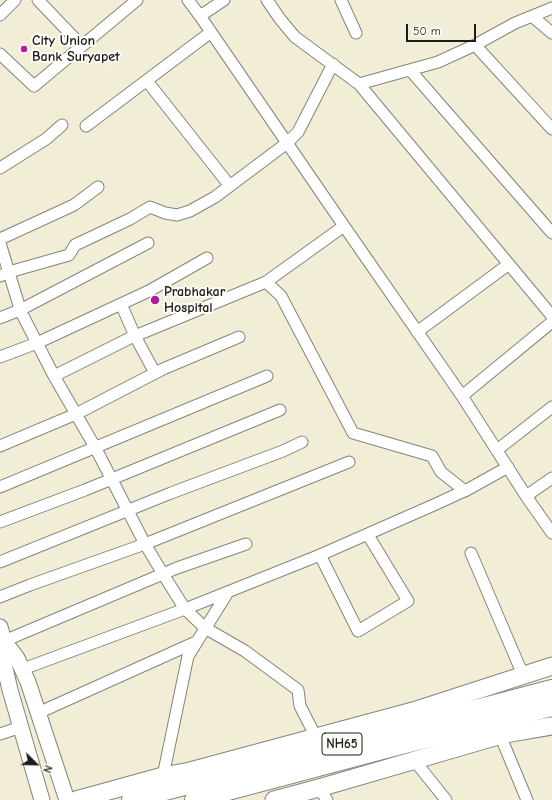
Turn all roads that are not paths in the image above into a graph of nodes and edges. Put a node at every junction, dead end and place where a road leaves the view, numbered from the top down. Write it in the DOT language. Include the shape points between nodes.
graph roads {
  1 [pos="15,0"];
  2 [pos="38,0"];
  3 [pos="137,0"];
  4 [pos="188,0"];
  5 [pos="224,0"];
  6 [pos="267,0"];
  7 [pos="341,0"];
  8 [pos="552,8"];
  9 [pos="0,15"];
  10 [pos="200,16"];
  11 [pos="533,17"];
  12 [pos="211,32"];
  13 [pos="356,33"];
  14 [pos="552,33"];
  15 [pos="475,45"];
  16 [pos="82,46"];
  17 [pos="0,54"];
  18 [pos="333,64"];
  19 [pos="410,70"];
  20 [pos="147,81"];
  21 [pos="359,84"];
  22 [pos="62,125"];
  23 [pos="86,126"];
  24 [pos="552,129"];
  25 [pos="287,143"];
  26 [pos="0,168"];
  27 [pos="230,186"];
  28 [pos="98,187"];
  29 [pos="344,226"];
  30 [pos="552,233"];
  31 [pos="0,239"];
  32 [pos="0,243"];
  33 [pos="148,243"];
  34 [pos="207,258"];
  35 [pos="509,264"];
  36 [pos="4,274"];
  37 [pos="266,282"];
  38 [pos="121,304"];
  39 [pos="20,310"];
  40 [pos="552,316"];
  41 [pos="0,318"];
  42 [pos="552,322"];
  43 [pos="418,332"];
  44 [pos="135,336"];
  45 [pos="239,337"];
  46 [pos="37,342"];
  47 [pos="0,357"];
  48 [pos="155,373"];
  49 [pos="54,376"];
  50 [pos="267,376"];
  51 [pos="462,396"];
  52 [pos="552,407"];
  53 [pos="280,410"];
  54 [pos="76,414"];
  55 [pos="302,442"];
  56 [pos="0,446"];
  57 [pos="95,447"];
  58 [pos="497,450"];
  59 [pos="349,462"];
  60 [pos="508,467"];
  61 [pos="552,478"];
  62 [pos="112,479"];
  63 [pos="0,487"];
  64 [pos="464,490"];
  65 [pos="526,496"];
  66 [pos="128,511"];
  67 [pos="0,522"];
  68 [pos="552,533"];
  69 [pos="368,535"];
  70 [pos="145,544"];
  71 [pos="246,544"];
  72 [pos="471,553"];
  73 [pos="320,555"];
  74 [pos="0,562"];
  75 [pos="163,574"];
  76 [pos="228,592"];
  77 [pos="0,597"];
  78 [pos="185,609"];
  79 [pos="205,628"];
  80 [pos="2,634"];
  81 [pos="196,642"];
  82 [pos="2,665"];
  83 [pos="552,666"];
  84 [pos="23,669"];
  85 [pos="523,675"];
  86 [pos="552,689"];
  87 [pos="552,708"];
  88 [pos="38,713"];
  89 [pos="552,726"];
  90 [pos="21,727"];
  91 [pos="0,734"];
  92 [pos="500,735"];
  93 [pos="316,737"];
  94 [pos="414,760"];
  95 [pos="163,776"];
  96 [pos="323,794"];
  97 [pos="42,800"];
  98 [pos="67,800"];
  99 [pos="76,800"];
  100 [pos="131,800"];
  101 [pos="194,800"];
  102 [pos="274,800"];
  103 [pos="446,800"];
  104 [pos="527,800"];
  1 -- 9 [label="street"];
  2 -- 16 [label="street"];
  3 -- 16 [label="street"];
  4 -- 10 [label="street"];
  5 -- 10 [label="street"];
  6 -- 18 [label="street" via="295,37"];
  7 -- 13 [label="street"];
  8 -- 11 [label="street"];
  10 -- 12 [label="street"];
  11 -- 14 [label="street"];
  11 -- 15 [label="street" via="515,23"];
  12 -- 20 [label="street"];
  12 -- 25 [label="street"];
  15 -- 19 [label="street" via="438,62"];
  15 -- 24 [label="street"];
  16 -- 17 [label="street" via="34,86"];
  18 -- 21 [label="street"];
  18 -- 25 [label="street" via="298,132"];
  19 -- 21 [label="street"];
  19 -- 30 [label="street"];
  20 -- 23 [label="street"];
  20 -- 27 [label="street"];
  21 -- 35 [label="street"];
  22 -- 26 [label="street" via="46,139"];
  25 -- 27 [label="street"];
  25 -- 29 [label="street"];
  27 -- 36 [label="street" via="190,211 166,214 150,207 75,245 69,255"];
  28 -- 31 [label="street" via="74,205"];
  29 -- 37 [label="street"];
  29 -- 43 [label="street"];
  32 -- 36 [label="street"];
  33 -- 39 [label="street"];
  34 -- 38 [label="street"];
  35 -- 40 [label="street"];
  35 -- 43 [label="street"];
  36 -- 39 [label="street"];
  37 -- 44 [label="street"];
  37 -- 64 [label="street" via="281,296 353,433 432,456 441,472"];
  38 -- 44 [label="street"];
  38 -- 46 [label="street"];
  39 -- 41 [label="street"];
  39 -- 46 [label="street"];
  42 -- 51 [label="street"];
  43 -- 51 [label="street"];
  44 -- 48 [label="street"];
  44 -- 49 [label="street"];
  45 -- 48 [label="street"];
  46 -- 47 [label="street"];
  46 -- 49 [label="street"];
  48 -- 54 [label="street"];
  49 -- 54 [label="street"];
  50 -- 57 [label="street"];
  51 -- 58 [label="street"];
  52 -- 58 [label="street"];
  53 -- 62 [label="street"];
  54 -- 56 [label="street"];
  54 -- 57 [label="street"];
  55 -- 66 [label="street"];
  57 -- 62 [label="street"];
  57 -- 63 [label="street"];
  58 -- 60 [label="street"];
  59 -- 70 [label="street"];
  60 -- 64 [label="street"];
  60 -- 65 [label="street"];
  61 -- 65 [label="street"];
  62 -- 66 [label="street"];
  62 -- 67 [label="street"];
  64 -- 69 [label="street"];
  65 -- 68 [label="street"];
  66 -- 70 [label="street"];
  66 -- 74 [label="street"];
  69 -- 73 [label="street"];
  69 -- 73 [label="street" via="408,601 358,631"];
  70 -- 75 [label="street"];
  70 -- 77 [label="street"];
  71 -- 75 [label="street"];
  72 -- 85 [label="street"];
  73 -- 76 [label="street"];
  75 -- 78 [label="street"];
  75 -- 80 [label="street"];
  76 -- 78 [label="street"];
  76 -- 79 [label="street"];
  78 -- 79 [label="street"];
  78 -- 84 [label="street"];
  79 -- 81 [label="street"];
  79 -- 93 [label="street" via="246,651 298,690 300,706"];
  80 -- 82 [label="main road"];
  80 -- 84 [label="main road"];
  81 -- 88 [label="street"];
  81 -- 95 [label="street" via="188,656"];
  82 -- 90 [label="main road"];
  83 -- 85 [label="main road"];
  84 -- 88 [label="main road"];
  85 -- 93 [label="main road"];
  86 -- 100 [label="highway, NH65"];
  87 -- 101 [label="highway, NH65"];
  88 -- 98 [label="main road"];
  89 -- 92 [label="main road"];
  90 -- 91 [label="street"];
  90 -- 97 [label="main road"];
  92 -- 94 [label="main road"];
  92 -- 104 [label="street"];
  93 -- 95 [label="main road"];
  94 -- 96 [label="main road"];
  94 -- 103 [label="street"];
  95 -- 99 [label="main road"];
  96 -- 102 [label="main road"];
}
